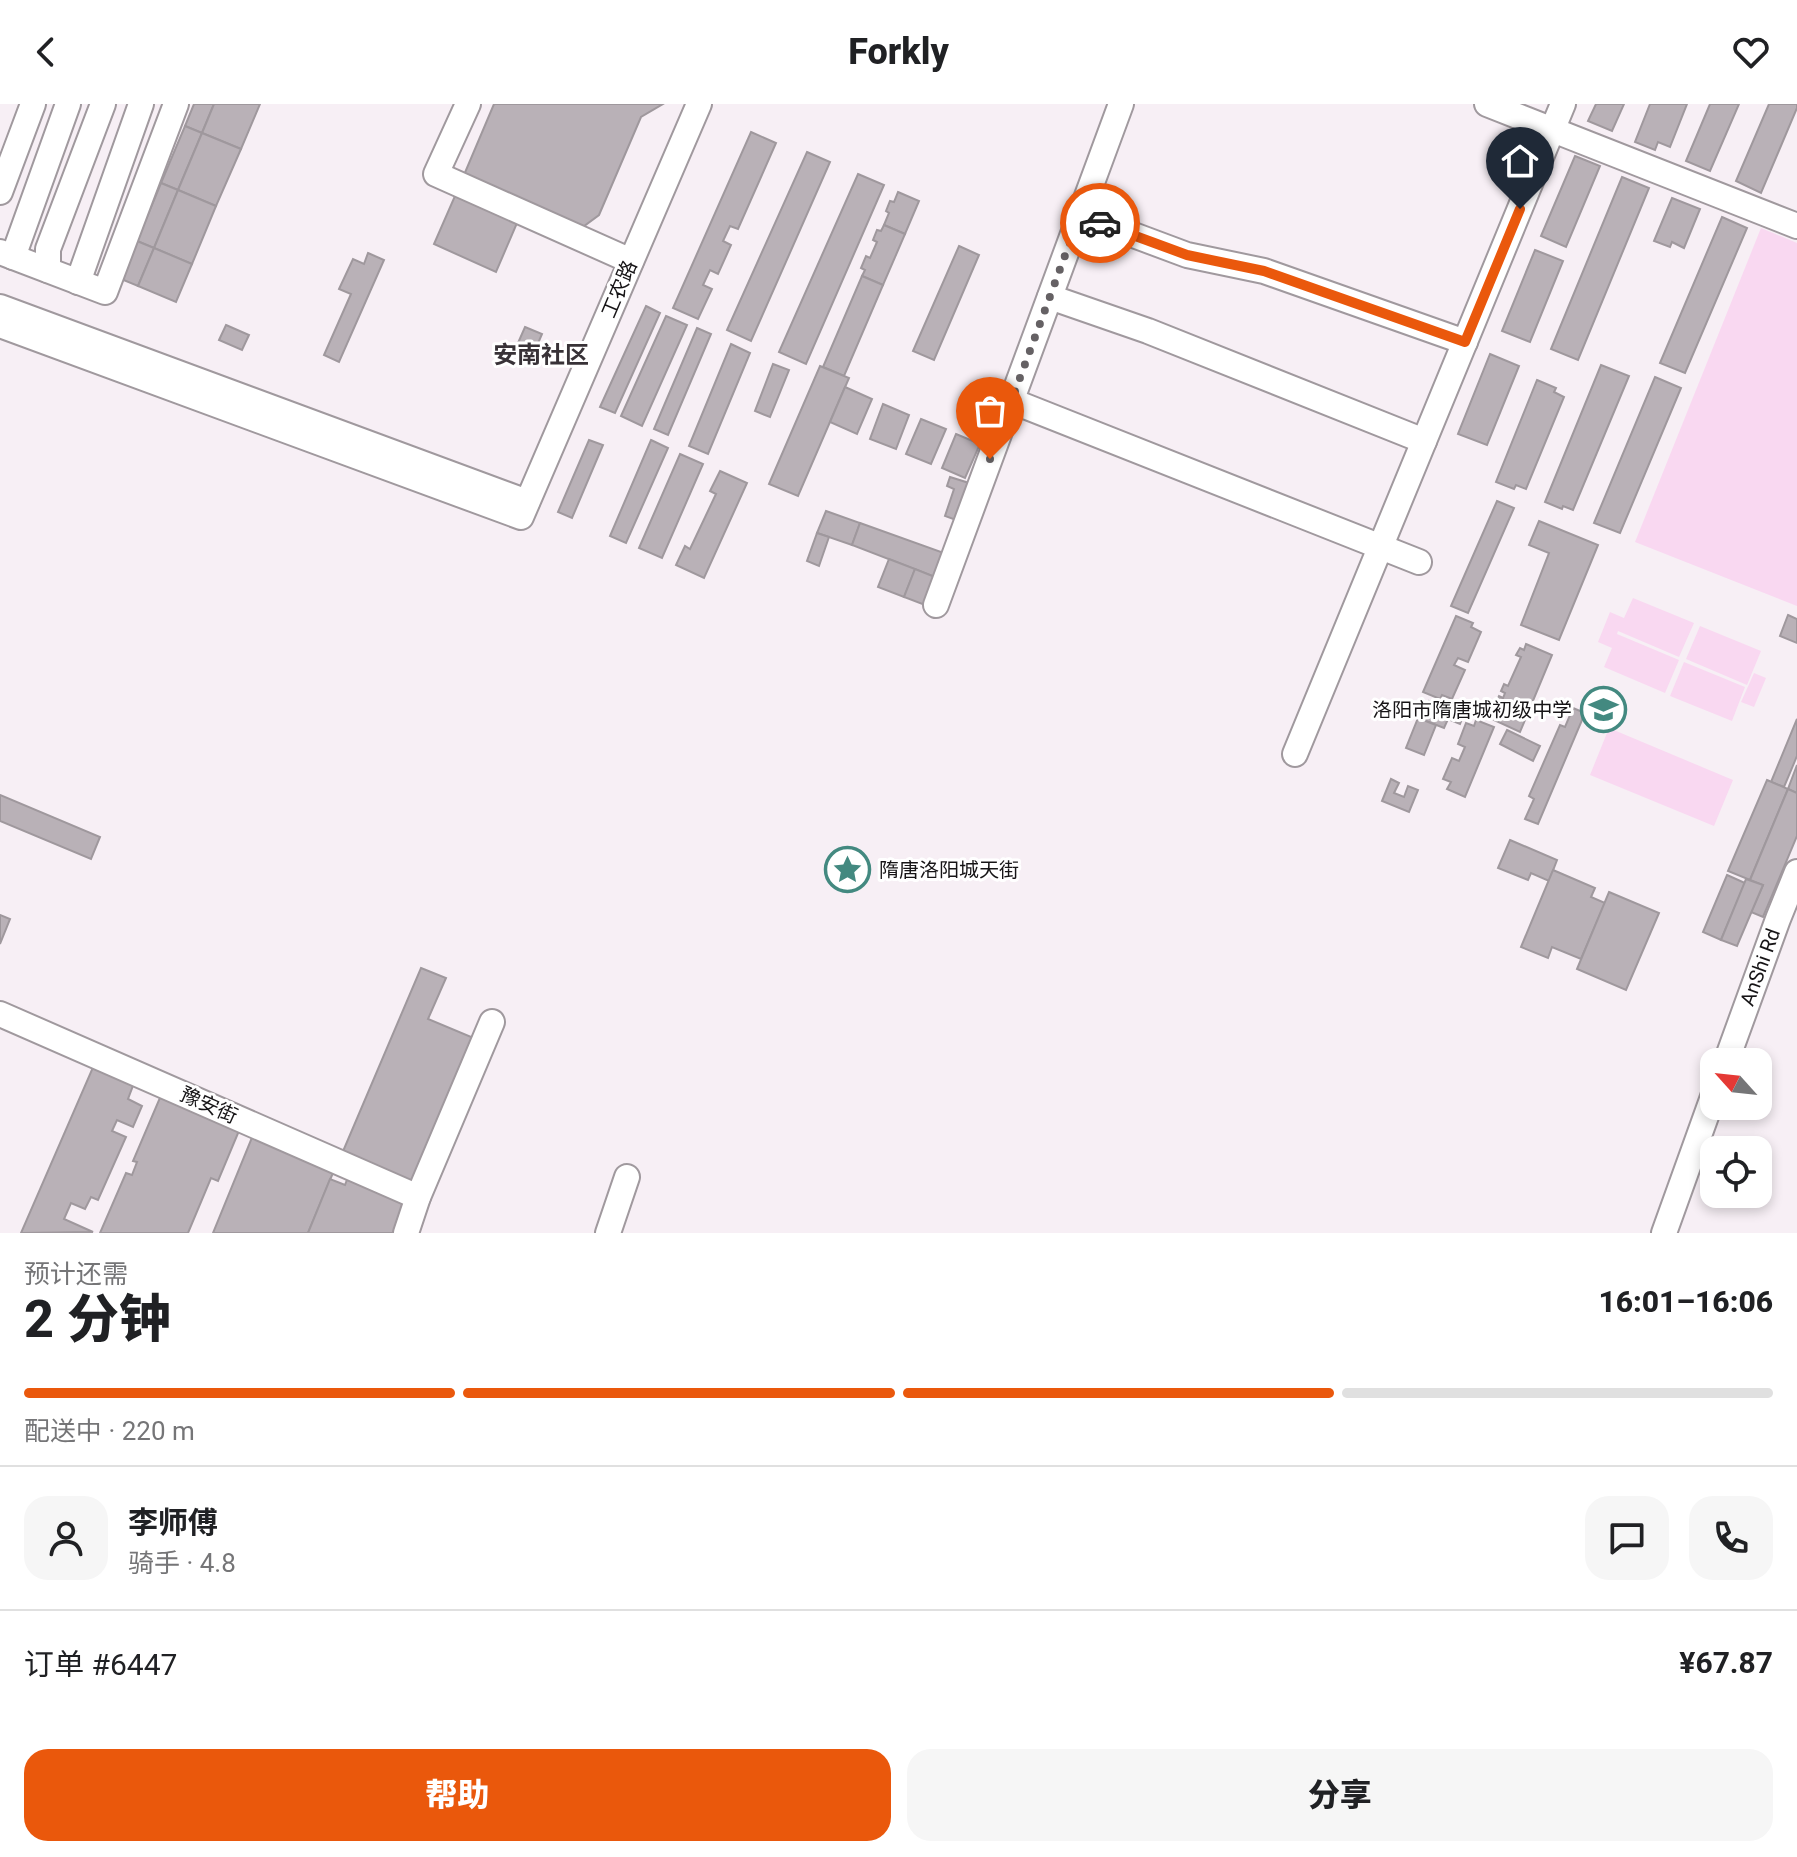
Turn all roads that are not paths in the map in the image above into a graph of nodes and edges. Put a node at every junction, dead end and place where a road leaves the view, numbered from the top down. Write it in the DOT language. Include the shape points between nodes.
graph roads {
  1 [pos="33,104"];
  2 [pos="68,104"];
  3 [pos="103,104"];
  4 [pos="468,104"];
  5 [pos="686,104"];
  6 [pos="699,104"];
  7 [pos="1121,104"];
  8 [pos="1487,104"];
  9 [pos="1563,104"];
  10 [pos="134,106"];
  11 [pos="173,113"];
  12 [pos="1552,130"];
  13 [pos="0,192"];
  14 [pos="1080,215"];
  15 [pos="1797,226"];
  16 [pos="6,255"];
  17 [pos="626,259"];
  18 [pos="48,270"];
  19 [pos="78,282"];
  20 [pos="1050,297"];
  21 [pos="0,307"];
  22 [pos="0,325"];
  23 [pos="1465,342"];
  24 [pos="1012,401"];
  25 [pos="1424,441"];
  26 [pos="519,507"];
  27 [pos="1380,547"];
  28 [pos="1419,562"];
  29 [pos="936,605"];
  30 [pos="1295,754"];
  31 [pos="1797,872"];
  32 [pos="1787,923"];
  33 [pos="0,1014"];
  34 [pos="492,1022"];
  35 [pos="1732,1048"];
  36 [pos="1705,1120"];
  37 [pos="627,1177"];
  38 [pos="418,1197"];
  39 [pos="406,1233"];
  40 [pos="608,1233"];
  41 [pos="1664,1233"];
  1 -- 13 [label="street"];
  2 -- 16 [label="street"];
  3 -- 18 [label="street" via="48,249"];
  4 -- 17 [label="street" via="436,174"];
  5 -- 17 [label="street, 工农路"];
  6 -- 17 [label="street, 工农路"];
  7 -- 14 [label="street"];
  8 -- 12 [label="street"];
  9 -- 12 [label="street"];
  10 -- 11 [label="street"];
  10 -- 19 [label="street"];
  11 -- 19 [label="street" via="105,292"];
  12 -- 15 [label="street"];
  12 -- 23 [label="street"];
  14 -- 20 [label="street"];
  14 -- 23 [label="street" via="1187,255 1264,271"];
  16 -- 18 [label="street"];
  17 -- 26 [label="street, 工农路"];
  18 -- 19 [label="street"];
  20 -- 24 [label="street"];
  20 -- 25 [label="street"];
  21 -- 26 [label="street"];
  22 -- 26 [label="street"];
  23 -- 25 [label="street"];
  24 -- 27 [label="street"];
  24 -- 29 [label="street"];
  25 -- 27 [label="street"];
  27 -- 28 [label="street"];
  27 -- 30 [label="street"];
  31 -- 32 [label="street, AnShi Rd"];
  32 -- 35 [label="street, AnShi Rd"];
  33 -- 38 [label="street, 豫安街"];
  34 -- 38 [label="street"];
  36 -- 41 [label="street"];
  37 -- 40 [label="street"];
  38 -- 39 [label="street"];
}
